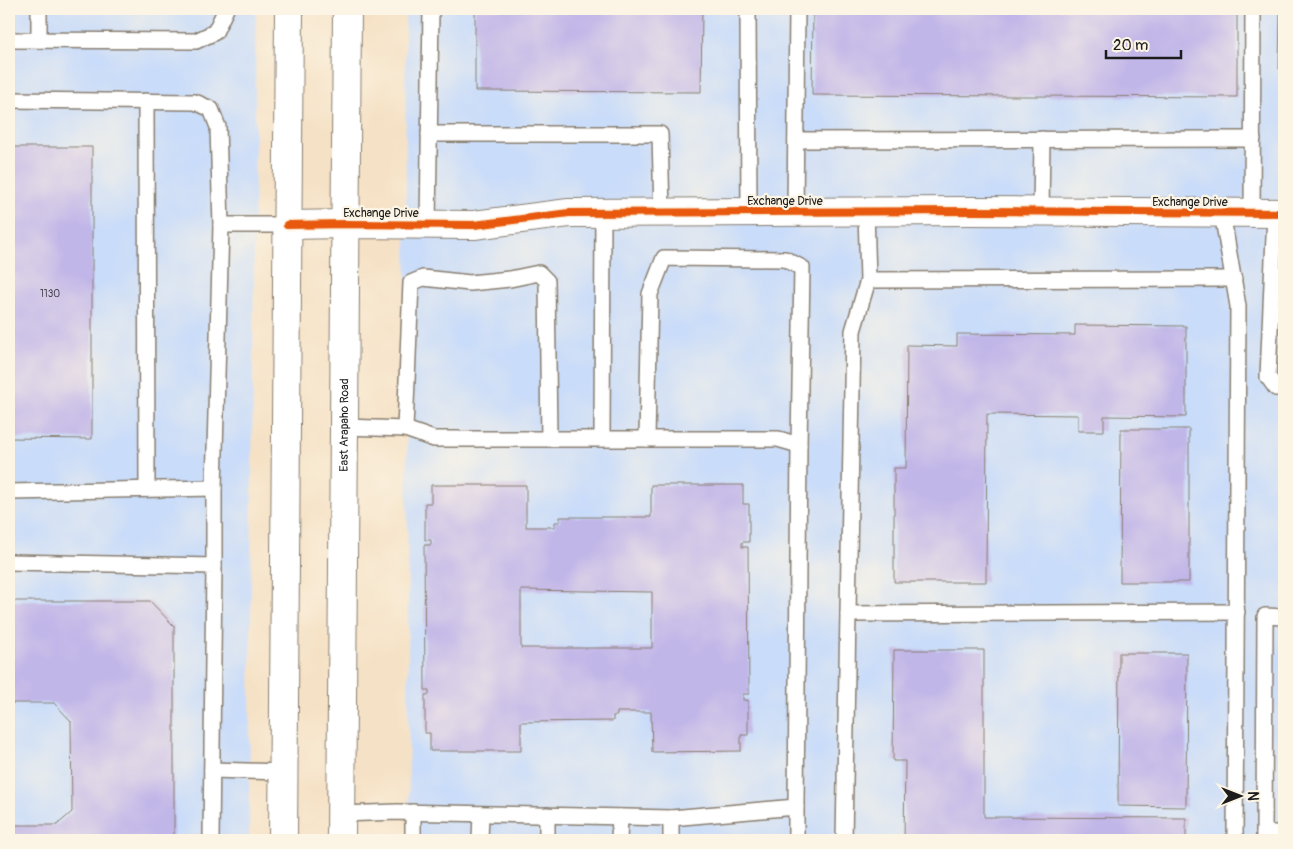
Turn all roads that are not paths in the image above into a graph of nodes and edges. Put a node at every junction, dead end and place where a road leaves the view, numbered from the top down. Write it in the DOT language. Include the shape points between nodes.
graph roads {
  1 [pos="39,9"];
  2 [pos="226,9"];
  3 [pos="289,9"];
  4 [pos="347,9"];
  5 [pos="431,9"];
  6 [pos="748,9"];
  7 [pos="797,9"];
  8 [pos="1253,9"];
  9 [pos="9,40"];
  10 [pos="39,40"];
  11 [pos="9,100"];
  12 [pos="146,101"];
  13 [pos="429,134"];
  14 [pos="1042,139"];
  15 [pos="1252,139"];
  16 [pos="796,140"];
  17 [pos="749,212"];
  18 [pos="795,212"];
  19 [pos="866,212"];
  20 [pos="1042,212"];
  21 [pos="603,213"];
  22 [pos="662,213"];
  23 [pos="1222,213"];
  24 [pos="1270,213"];
  25 [pos="346,224"];
  26 [pos="221,225"];
  27 [pos="287,225"];
  28 [pos="428,225"];
  29 [pos="1234,279"];
  30 [pos="868,280"];
  31 [pos="1284,388"];
  32 [pos="345,427"];
  33 [pos="405,429"];
  34 [pos="549,439"];
  35 [pos="602,439"];
  36 [pos="647,439"];
  37 [pos="800,445"];
  38 [pos="214,488"];
  39 [pos="147,490"];
  40 [pos="9,492"];
  41 [pos="9,562"];
  42 [pos="214,566"];
  43 [pos="1237,612"];
  44 [pos="848,614"];
  45 [pos="1284,617"];
  46 [pos="212,770"];
  47 [pos="284,772"];
  48 [pos="796,807"];
  49 [pos="413,812"];
  50 [pos="481,814"];
  51 [pos="546,815"];
  52 [pos="620,817"];
  53 [pos="671,818"];
  54 [pos="341,827"];
  55 [pos="1284,833"];
  56 [pos="1264,837"];
  57 [pos="211,840"];
  58 [pos="283,840"];
  59 [pos="413,840"];
  60 [pos="480,840"];
  61 [pos="547,840"];
  62 [pos="619,840"];
  63 [pos="671,840"];
  64 [pos="796,840"];
  65 [pos="844,840"];
  66 [pos="1235,840"];
  1 -- 10 [label="lane"];
  2 -- 10 [label="lane" via="215,32 196,41"];
  3 -- 27 [label="main road"];
  4 -- 25 [label="main road, East Arapaho Road"];
  5 -- 13 [label="lane"];
  6 -- 17 [label="lane"];
  7 -- 16 [label="lane"];
  8 -- 15 [label="lane"];
  9 -- 10 [label="lane"];
  11 -- 12 [label="lane"];
  12 -- 26 [label="lane" via="195,102 211,109 218,127"];
  12 -- 39 [label="lane"];
  13 -- 22 [label="lane" via="660,134"];
  13 -- 28 [label="lane"];
  14 -- 15 [label="lane"];
  14 -- 16 [label="lane"];
  14 -- 20 [label="lane"];
  15 -- 24 [label="lane"];
  16 -- 18 [label="lane"];
  17 -- 18 [label="main road, Exchange Drive"];
  17 -- 22 [label="main road, Exchange Drive"];
  18 -- 19 [label="main road, Exchange Drive"];
  19 -- 20 [label="main road, Exchange Drive"];
  19 -- 30 [label="lane"];
  20 -- 23 [label="main road, Exchange Drive"];
  21 -- 22 [label="main road, Exchange Drive"];
  21 -- 28 [label="main road, Exchange Drive" via="569,213 474,225"];
  21 -- 35 [label="lane"];
  23 -- 24 [label="main road, Exchange Drive"];
  23 -- 29 [label="lane"];
  24 -- 31 [label="lane" via="1268,377 1276,388"];
  25 -- 27 [label="main road, Exchange Drive"];
  25 -- 28 [label="main road, Exchange Drive"];
  25 -- 32 [label="main road, East Arapaho Road"];
  26 -- 27 [label="lane"];
  26 -- 38 [label="lane"];
  27 -- 47 [label="main road"];
  29 -- 30 [label="lane"];
  29 -- 43 [label="lane" via="1238,306"];
  30 -- 44 [label="lane" via="853,331"];
  32 -- 33 [label="lane"];
  32 -- 54 [label="main road, East Arapaho Road"];
  33 -- 34 [label="lane" via="434,439"];
  33 -- 34 [label="lane" via="411,283 423,278 470,283 539,273 547,281"];
  34 -- 35 [label="lane"];
  35 -- 36 [label="lane"];
  36 -- 37 [label="lane" via="778,439"];
  36 -- 37 [label="lane" via="650,294 664,258 761,258 785,259 802,268"];
  37 -- 48 [label="lane"];
  38 -- 39 [label="lane"];
  38 -- 42 [label="lane"];
  39 -- 40 [label="lane"];
  41 -- 42 [label="lane"];
  42 -- 46 [label="lane"];
  43 -- 44 [label="lane"];
  43 -- 66 [label="lane"];
  44 -- 65 [label="lane"];
  45 -- 56 [label="lane" via="1265,616"];
  46 -- 47 [label="lane"];
  46 -- 57 [label="lane"];
  47 -- 58 [label="main road"];
  48 -- 53 [label="lane"];
  48 -- 64 [label="lane"];
  49 -- 50 [label="lane"];
  49 -- 54 [label="lane"];
  49 -- 59 [label="lane"];
  50 -- 51 [label="lane"];
  50 -- 60 [label="lane"];
  51 -- 52 [label="lane"];
  51 -- 61 [label="lane"];
  52 -- 53 [label="lane"];
  52 -- 62 [label="lane"];
  53 -- 63 [label="lane"];
  55 -- 56 [label="lane"];
}
